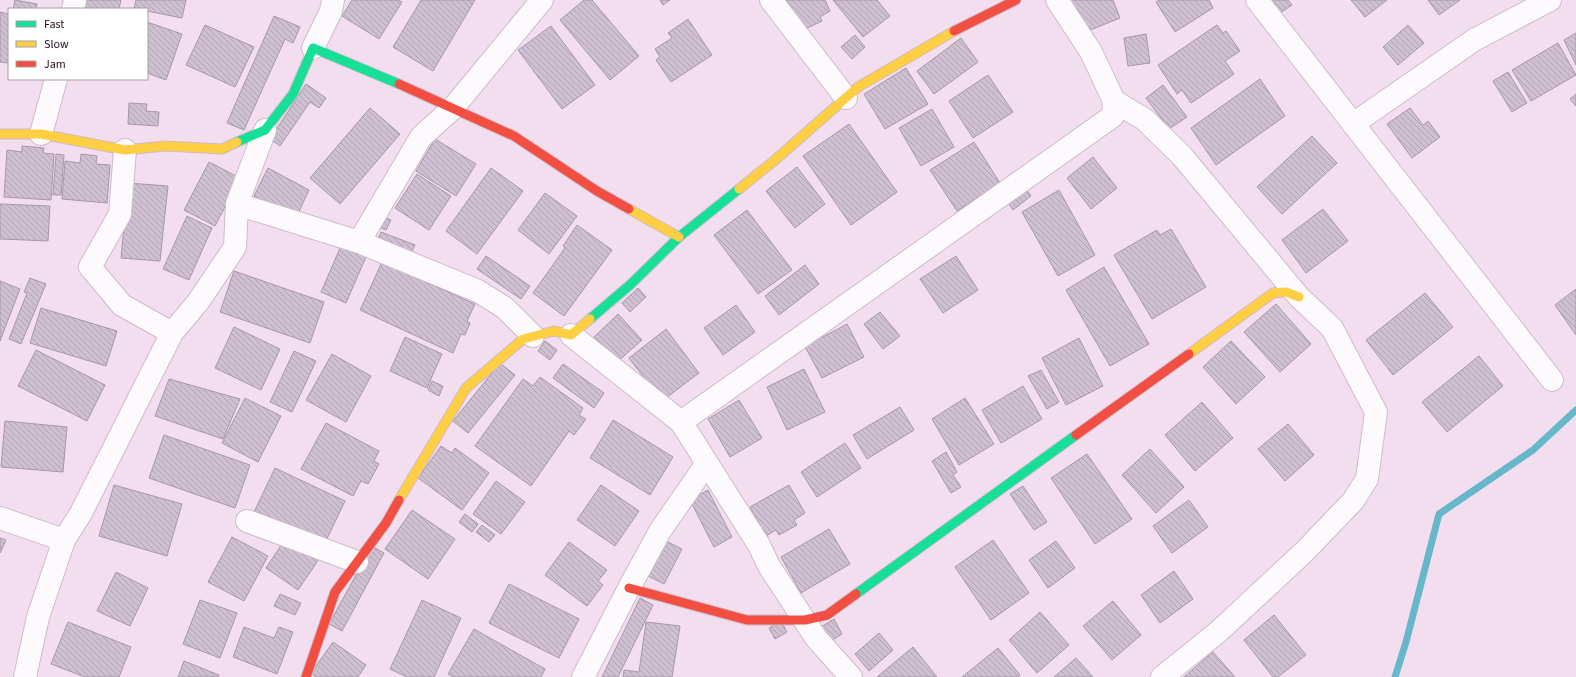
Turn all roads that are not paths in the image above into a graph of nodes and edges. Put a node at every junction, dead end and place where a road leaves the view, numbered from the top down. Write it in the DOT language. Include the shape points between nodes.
graph roads {
  1 [pos="333,0"];
  2 [pos="542,0"];
  3 [pos="771,0"];
  4 [pos="1016,0"];
  5 [pos="1057,0"];
  6 [pos="1257,0"];
  7 [pos="1550,0"];
  8 [pos="313,48"];
  9 [pos="56,80"];
  10 [pos="846,98"];
  11 [pos="1114,101"];
  12 [pos="452,109"];
  13 [pos="1353,124"];
  14 [pos="265,130"];
  15 [pos="0,134"];
  16 [pos="41,134"];
  17 [pos="125,150"];
  18 [pos="237,204"];
  19 [pos="680,237"];
  20 [pos="359,242"];
  21 [pos="1299,297"];
  22 [pos="172,333"];
  23 [pos="571,335"];
  24 [pos="533,336"];
  25 [pos="1552,380"];
  26 [pos="681,422"];
  27 [pos="707,463"];
  28 [pos="0,518"];
  29 [pos="247,521"];
  30 [pos="64,540"];
  31 [pos="357,562"];
  32 [pos="629,588"];
  33 [pos="805,620"];
  34 [pos="25,677"];
  35 [pos="306,677"];
  36 [pos="583,677"];
  37 [pos="851,677"];
  38 [pos="1162,677"];
  1 -- 8 [label="street" via="331,11"];
  2 -- 12 [label="street"];
  3 -- 10 [label="street"];
  4 -- 10 [label="street" via="956,30 858,88"];
  5 -- 11 [label="street" via="1091,52"];
  6 -- 13 [label="street"];
  7 -- 13 [label="street" via="1474,40"];
  8 -- 12 [label="street"];
  8 -- 14 [label="street" via="293,94"];
  9 -- 16 [label="street"];
  10 -- 19 [label="street"];
  11 -- 21 [label="street" via="1144,119 1182,156"];
  11 -- 26 [label="street" via="1113,116"];
  12 -- 19 [label="street" via="514,136 597,191"];
  12 -- 20 [label="street" via="421,137"];
  13 -- 25 [label="street"];
  14 -- 17 [label="street" via="222,149 165,146"];
  14 -- 18 [label="street"];
  15 -- 16 [label="street"];
  16 -- 17 [label="street"];
  17 -- 22 [label="street" via="120,214 90,267 122,305"];
  18 -- 20 [label="street"];
  18 -- 22 [label="street" via="235,247 198,302"];
  19 -- 23 [label="street" via="631,284"];
  20 -- 24 [label="street" via="478,291 506,308"];
  21 -- 33 [label="street" via="1286,292 1273,293 827,615"];
  21 -- 38 [label="street" via="1332,328 1376,412 1367,479 1353,501 1304,552 1218,632"];
  22 -- 30 [label="street" via="81,513"];
  23 -- 24 [label="street" via="554,331"];
  23 -- 26 [label="street"];
  24 -- 31 [label="street" via="523,339 466,388 386,523"];
  26 -- 27 [label="street"];
  27 -- 32 [label="street" via="660,531"];
  27 -- 33 [label="street"];
  28 -- 30 [label="street"];
  29 -- 31 [label="street"];
  30 -- 34 [label="street" via="38,617"];
  31 -- 35 [label="street" via="335,592"];
  32 -- 33 [label="street" via="747,620"];
  32 -- 36 [label="street"];
  33 -- 37 [label="street" via="816,638"];
}
